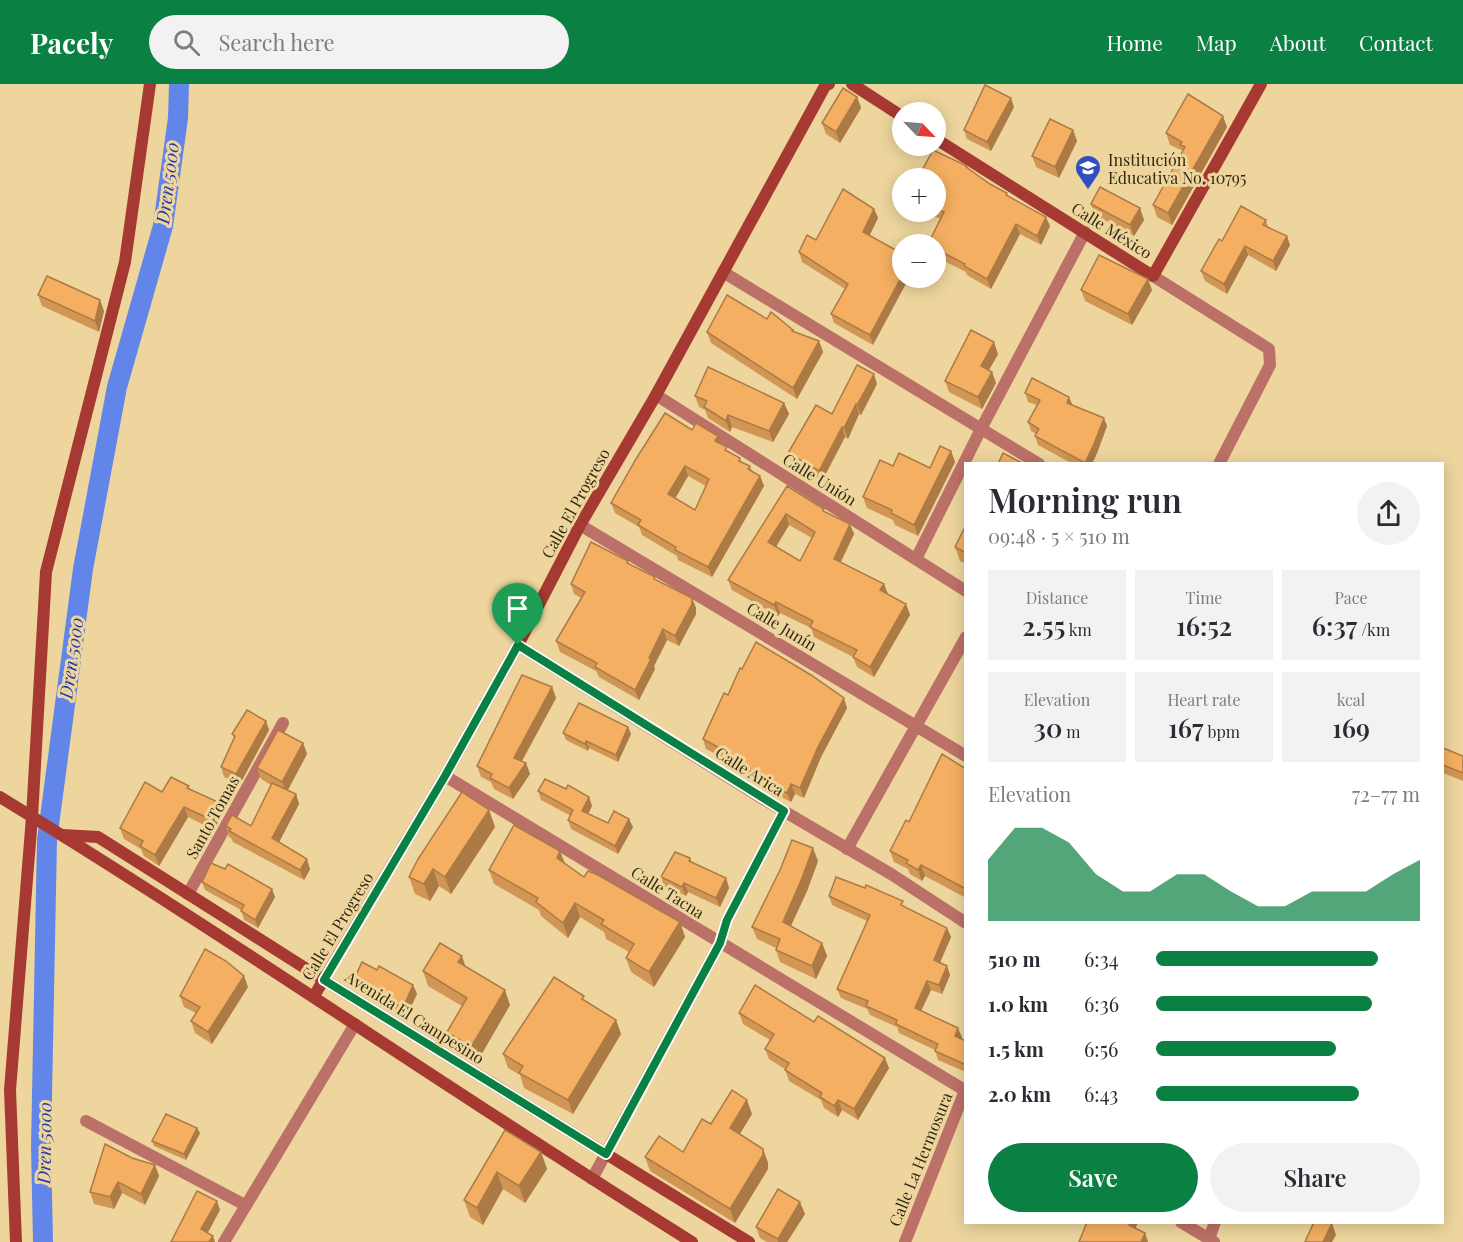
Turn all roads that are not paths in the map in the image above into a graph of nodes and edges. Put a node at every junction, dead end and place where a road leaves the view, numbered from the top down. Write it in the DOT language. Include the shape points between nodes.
graph roads {
  1 [pos="150,84"];
  2 [pos="852,84"];
  3 [pos="1261,84"];
  4 [pos="827,85"];
  5 [pos="892,110"];
  6 [pos="946,145"];
  7 [pos="1085,232"];
  8 [pos="723,272"];
  9 [pos="1153,276"];
  10 [pos="656,395"];
  11 [pos="982,427"];
  12 [pos="964,462"];
  13 [pos="1036,462"];
  14 [pos="1220,462"];
  15 [pos="964,463"];
  16 [pos="580,525"];
  17 [pos="916,559"];
  18 [pos="964,590"];
  19 [pos="964,641"];
  20 [pos="518,645"];
  21 [pos="283,723"];
  22 [pos="917,726"];
  23 [pos="964,755"];
  24 [pos="445,776"];
  25 [pos="0,797"];
  26 [pos="784,811"];
  27 [pos="34,818"];
  28 [pos="61,835"];
  29 [pos="847,849"];
  30 [pos="188,894"];
  31 [pos="964,922"];
  32 [pos="720,943"];
  33 [pos="324,980"];
  34 [pos="314,996"];
  35 [pos="355,1024"];
  36 [pos="964,1089"];
  37 [pos="964,1095"];
  38 [pos="86,1121"];
  39 [pos="606,1154"];
  40 [pos="592,1179"];
  41 [pos="245,1205"];
  42 [pos="1184,1224"];
  43 [pos="1214,1224"];
  44 [pos="1210,1241"];
  45 [pos="16,1242"];
  46 [pos="224,1242"];
  47 [pos="692,1242"];
  48 [pos="749,1242"];
  49 [pos="905,1242"];
  1 -- 27 [label="street" via="125,262 46,572"];
  2 -- 5 [label="street"];
  3 -- 9 [label="street"];
  4 -- 8 [label="street, Calle El Progreso"];
  6 -- 7 [label="street, Calle México"];
  7 -- 9 [label="street, Calle México"];
  7 -- 11 [label="street"];
  8 -- 10 [label="street, Calle El Progreso"];
  8 -- 11 [label="street"];
  9 -- 14 [label="street, Calle México" via="1269,350 1270,365"];
  10 -- 16 [label="street, Calle El Progreso"];
  10 -- 17 [label="street, Calle Unión"];
  11 -- 12 [label="street"];
  11 -- 13 [label="street"];
  15 -- 17 [label="street"];
  16 -- 20 [label="street, Calle El Progreso"];
  16 -- 22 [label="street, Calle Junín"];
  17 -- 18 [label="street, Calle Unión"];
  19 -- 22 [label="street"];
  20 -- 24 [label="street, Calle El Progreso"];
  20 -- 26 [label="street, Calle Arica"];
  21 -- 30 [label="street, Santo Tomas"];
  22 -- 23 [label="street, Calle Junín"];
  22 -- 29 [label="street"];
  24 -- 32 [label="street, Calle Tacna"];
  24 -- 33 [label="street, Calle El Progreso"];
  25 -- 27 [label="street, Avenida El Campesino"];
  26 -- 29 [label="street, Calle Arica"];
  26 -- 32 [label="street" via="727,920"];
  27 -- 28 [label="street, Avenida El Campesino"];
  27 -- 45 [label="street" via="10,1090"];
  28 -- 30 [label="street, Avenida El Campesino" via="98,837"];
  28 -- 34 [label="street, Avenida El Campesino"];
  29 -- 31 [label="street, Calle Arica"];
  30 -- 33 [label="street, Avenida El Campesino"];
  32 -- 36 [label="street, Calle Tacna"];
  32 -- 39 [label="street"];
  33 -- 34 [label="street, Calle El Progreso"];
  33 -- 39 [label="street, Avenida El Campesino"];
  34 -- 35 [label="street, Avenida El Campesino"];
  35 -- 40 [label="street, Avenida El Campesino"];
  35 -- 41 [label="street"];
  37 -- 49 [label="street, Calle La Hermosura"];
  38 -- 41 [label="street"];
  39 -- 40 [label="street"];
  39 -- 48 [label="street, Avenida El Campesino"];
  40 -- 47 [label="street, Avenida El Campesino"];
  41 -- 46 [label="street"];
  42 -- 44 [label="street"];
  43 -- 44 [label="street"];
}
